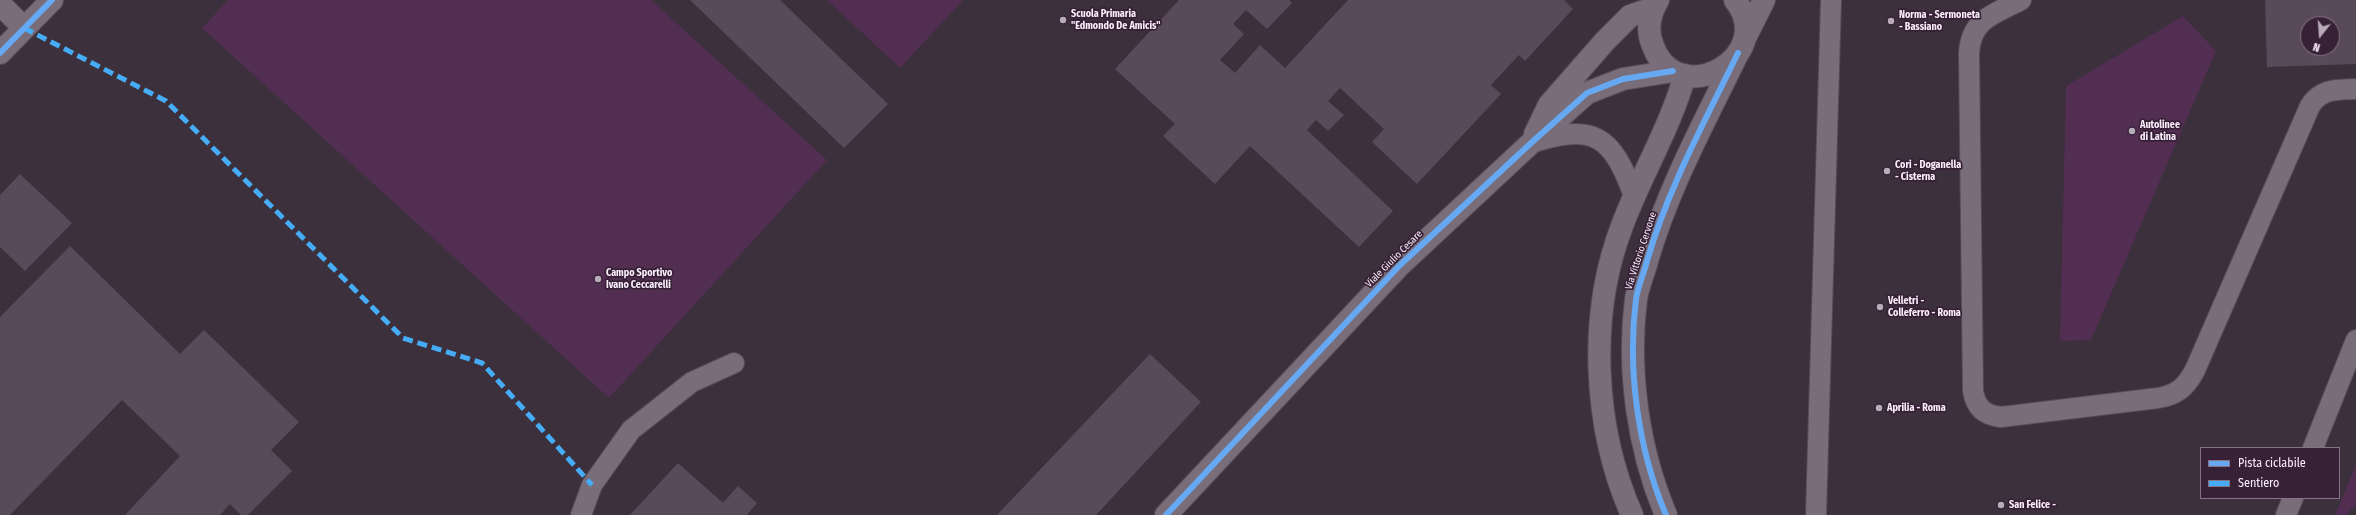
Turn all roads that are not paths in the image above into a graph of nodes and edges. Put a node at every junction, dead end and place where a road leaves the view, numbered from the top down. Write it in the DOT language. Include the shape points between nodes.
graph roads {
  1 [pos="52,0"];
  2 [pos="1735,0"];
  3 [pos="1764,0"];
  4 [pos="1831,0"];
  5 [pos="2021,0"];
  6 [pos="0,4"];
  7 [pos="1655,4"];
  8 [pos="24,28"];
  9 [pos="1742,46"];
  10 [pos="0,53"];
  11 [pos="1679,73"];
  12 [pos="2356,89"];
  13 [pos="1531,143"];
  14 [pos="1634,196"];
  15 [pos="2356,340"];
  16 [pos="734,363"];
  17 [pos="2313,447"];
  18 [pos="2293,499"];
  19 [pos="581,515"];
  20 [pos="1166,515"];
  21 [pos="1632,515"];
  22 [pos="1666,515"];
  23 [pos="1816,515"];
  24 [pos="2286,515"];
  1 -- 8 [label="street"];
  2 -- 9 [label="street" via="1745,22"];
  3 -- 9 [label="street"];
  4 -- 23 [label="lane"];
  5 -- 12 [label="lane" via="1980,22 1973,32 1969,53 1973,391 1975,402 1990,416 2001,417 2158,398 2171,396 2181,390 2195,370 2310,106 2316,97 2324,92"];
  6 -- 8 [label="street"];
  7 -- 11 [label="street" via="1649,23 1650,38 1662,64"];
  7 -- 13 [label="street, Viale Giulio Cesare" via="1630,16 1606,41 1549,105"];
  8 -- 10 [label="street"];
  9 -- 11 [label="street, Viale Giulio Cesare" via="1728,65 1715,73 1700,77"];
  9 -- 22 [label="street, Via Vittorio Cervone" via="1667,202 1636,298 1636,394 1643,449 1656,493"];
  11 -- 13 [label="street, Viale Giulio Cesare" via="1622,79 1587,93"];
  11 -- 14 [label="street" via="1664,131"];
  13 -- 14 [label="lane" via="1556,135 1573,134 1591,136 1601,141 1616,154"];
  13 -- 20 [label="street, Viale Giulio Cesare" via="1399,266"];
  14 -- 21 [label="street" via="1610,258 1602,310 1599,368 1611,451 1621,490"];
  15 -- 17 [label="lane"];
  16 -- 19 [label="lane" via="692,382 631,430 592,485"];
  18 -- 24 [label="lane"];
}
